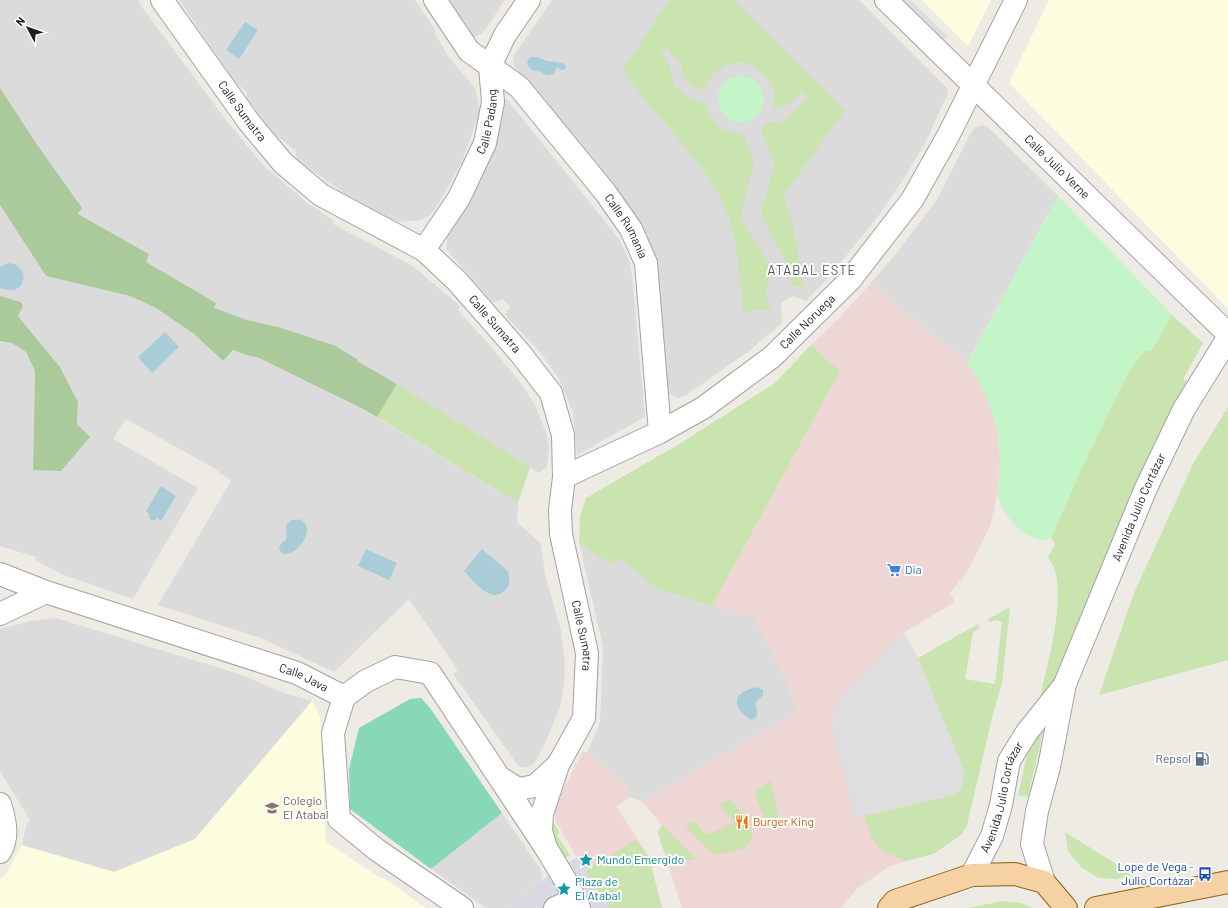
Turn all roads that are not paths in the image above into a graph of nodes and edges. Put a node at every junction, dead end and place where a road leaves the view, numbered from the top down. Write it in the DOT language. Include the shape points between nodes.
graph roads {
  1 [pos="162,0"];
  2 [pos="435,0"];
  3 [pos="529,0"];
  4 [pos="886,0"];
  5 [pos="1016,0"];
  6 [pos="490,66"];
  7 [pos="974,85"];
  8 [pos="424,250"];
  9 [pos="1228,334"];
  10 [pos="1228,338"];
  11 [pos="660,432"];
  12 [pos="564,477"];
  13 [pos="0,574"];
  14 [pos="46,592"];
  15 [pos="0,614"];
  16 [pos="1065,684"];
  17 [pos="344,697"];
  18 [pos="558,765"];
  19 [pos="498,777"];
  20 [pos="0,804"];
  21 [pos="546,848"];
  22 [pos="0,852"];
  23 [pos="972,875"];
  24 [pos="1044,882"];
  25 [pos="1228,882"];
  26 [pos="578,906"];
  27 [pos="462,908"];
  28 [pos="555,908"];
  29 [pos="889,908"];
  30 [pos="1066,908"];
  31 [pos="1096,908"];
  1 -- 8 [label="street, Calle Sumatra" via="248,122 283,163 321,195"];
  2 -- 6 [label="street" via="469,51"];
  3 -- 6 [label="street" via="505,35"];
  4 -- 7 [label="street, Calle Julio Verne"];
  5 -- 7 [label="street, Calle Noruega"];
  6 -- 8 [label="street, Calle Padang" via="493,102 484,143 459,198"];
  6 -- 11 [label="street, Calle Rumanía" via="518,87 605,192 631,229 646,263"];
  7 -- 9 [label="street, Calle Julio Verne"];
  7 -- 11 [label="street, Calle Noruega" via="912,200 850,280 772,357 703,408"];
  8 -- 12 [label="street, Calle Sumatra" via="457,281 520,352 551,393 563,435"];
  10 -- 16 [label="street, Avenida Julio Cortázar" via="1184,409 1146,488"];
  11 -- 12 [label="street, Calle Noruega"];
  12 -- 18 [label="street, Calle Sumatra" via="560,510 561,534 587,653 584,718"];
  13 -- 14 [label="street, Calle Java"];
  14 -- 15 [label="street"];
  14 -- 17 [label="street, Calle Java" via="296,673"];
  16 -- 23 [label="street, Avenida Julio Cortázar" via="1027,732 1009,761 992,836"];
  16 -- 24 [label="street, Avenida Julio Cortázar" via="1032,844"];
  17 -- 19 [label="street, Calle Sumatra" via="366,681 395,667 430,674"];
  17 -- 27 [label="street" via="333,733 339,819 377,850"];
  18 -- 19 [label="street, Calle Sumatra" via="535,786 518,789"];
  18 -- 21 [label="street, Calle Sumatra" via="542,814 541,830"];
  19 -- 21 [label="street, Calle Sumatra"];
  20 -- 22 [label="street" via="6,832"];
  21 -- 26 [label="street, Calle Sumatra"];
  23 -- 24 [label="main road" via="1015,874"];
  23 -- 29 [label="main road" via="895,901"];
  24 -- 30 [label="main road"];
  25 -- 31 [label="main road"];
  26 -- 28 [label="street" via="562,905"];
}
